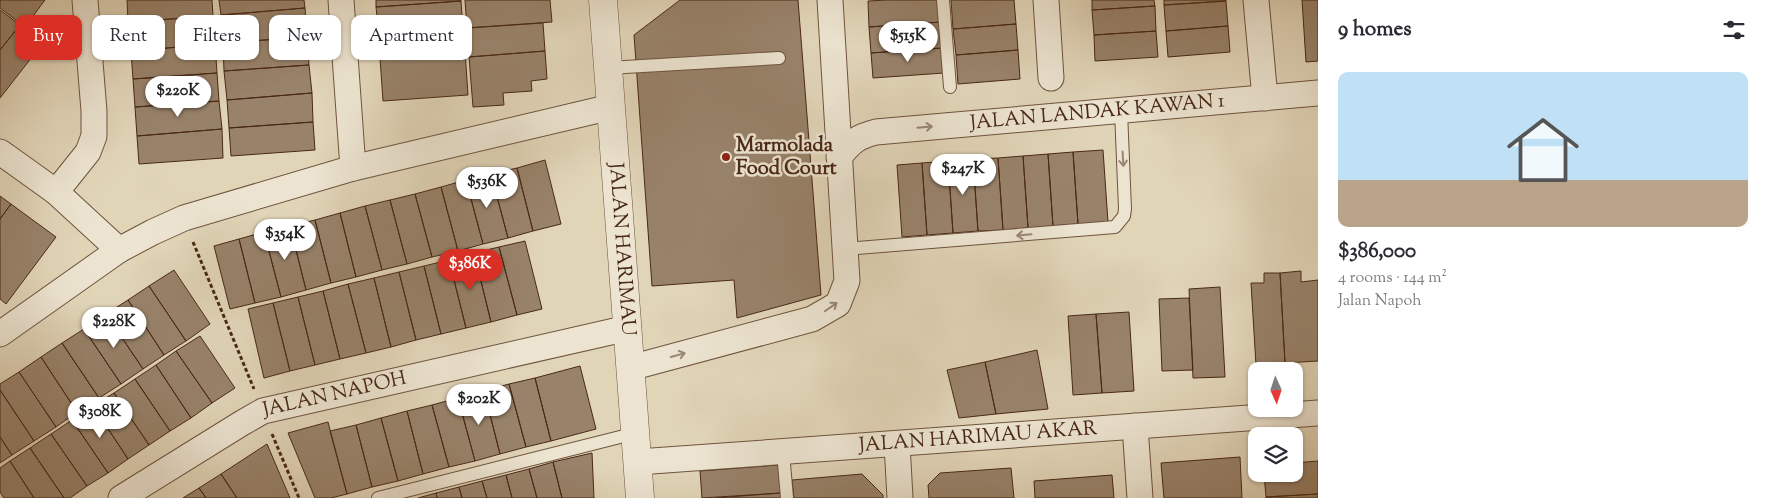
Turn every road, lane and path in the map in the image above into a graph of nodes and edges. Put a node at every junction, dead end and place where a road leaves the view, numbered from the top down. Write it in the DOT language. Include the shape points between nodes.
graph roads {
  1 [pos="85,0"];
  2 [pos="341,0"];
  3 [pos="603,0"];
  4 [pos="830,0"];
  5 [pos="943,0"];
  6 [pos="1046,0"];
  7 [pos="1256,0"];
  8 [pos="779,58"];
  9 [pos="608,68"];
  10 [pos="1051,78"];
  11 [pos="950,87"];
  12 [pos="1318,94"];
  13 [pos="1264,98"];
  14 [pos="836,104"];
  15 [pos="611,107"];
  16 [pos="1121,111"];
  17 [pos="876,132"];
  18 [pos="0,152"];
  19 [pos="839,157"];
  20 [pos="353,168"];
  21 [pos="56,192"];
  22 [pos="845,249"];
  23 [pos="119,250"];
  24 [pos="204,267"];
  25 [pos="628,328"];
  26 [pos="0,334"];
  27 [pos="630,368"];
  28 [pos="252,386"];
  29 [pos="263,411"];
  30 [pos="1318,413"];
  31 [pos="1135,426"];
  32 [pos="636,433"];
  33 [pos="897,444"];
  34 [pos="783,452"];
  35 [pos="638,462"];
  36 [pos="122,498"];
  37 [pos="299,498"];
  38 [pos="378,498"];
  39 [pos="640,498"];
  40 [pos="786,498"];
  41 [pos="900,498"];
  42 [pos="1140,498"];
  1 -- 21 [label="street" via="94,136 88,152"];
  2 -- 20 [label="street"];
  3 -- 9 [label="street, JALAN HARIMAU"];
  4 -- 14 [label="street"];
  5 -- 11 [label="lane"];
  6 -- 10 [label="street"];
  7 -- 13 [label="street"];
  8 -- 9 [label="lane"];
  9 -- 15 [label="street, JALAN HARIMAU"];
  12 -- 13 [label="street, JALAN LANDAK KAWAN 1"];
  13 -- 16 [label="street, JALAN LANDAK KAWAN 1"];
  14 -- 17 [label="street" via="848,116"];
  14 -- 19 [label="street"];
  15 -- 20 [label="street"];
  15 -- 25 [label="street, JALAN HARIMAU"];
  17 -- 16 [label="street, JALAN LANDAK KAWAN 1, one-way"];
  16 -- 22 [label="lane, one-way" via="1125,209 1124,216 1115,227"];
  17 -- 19 [label="street, JALAN LANDAK KAWAN 1" via="859,136"];
  18 -- 21 [label="street"];
  19 -- 22 [label="street"];
  20 -- 23 [label="street" via="184,218"];
  21 -- 23 [label="street"];
  27 -- 22 [label="street, one-way" via="812,319 838,304 847,281"];
  23 -- 26 [label="street"];
  24 -- 28 [label="path"];
  25 -- 27 [label="street, JALAN HARIMAU"];
  25 -- 29 [label="street, JALAN NAPOH"];
  27 -- 32 [label="street, JALAN HARIMAU"];
  29 -- 36 [label="street, JALAN NAPOH"];
  29 -- 37 [label="path"];
  30 -- 31 [label="street, JALAN HARIMAU AKAR"];
  31 -- 33 [label="street, JALAN HARIMAU AKAR"];
  31 -- 42 [label="street"];
  32 -- 35 [label="street, JALAN HARIMAU"];
  32 -- 38 [label="lane"];
  33 -- 34 [label="street, JALAN HARIMAU AKAR"];
  33 -- 41 [label="street"];
  34 -- 35 [label="street, JALAN HARIMAU AKAR"];
  34 -- 40 [label="lane"];
  35 -- 39 [label="street, JALAN HARIMAU"];
}
